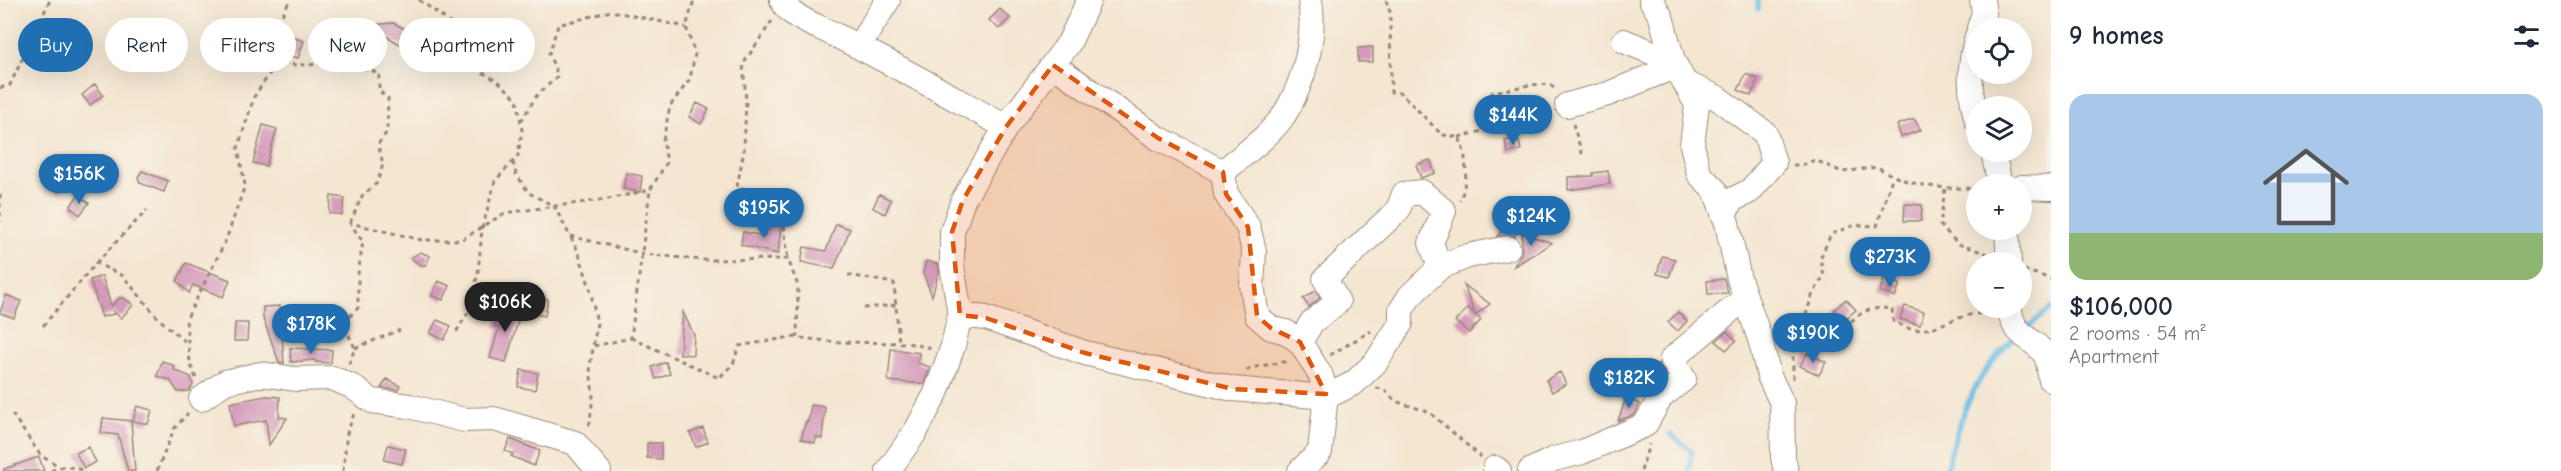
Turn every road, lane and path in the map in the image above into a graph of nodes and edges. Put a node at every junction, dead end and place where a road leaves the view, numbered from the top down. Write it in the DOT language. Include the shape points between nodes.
graph roads {
  1 [pos="50,0"];
  2 [pos="290,0"];
  3 [pos="419,0"];
  4 [pos="694,0"];
  5 [pos="888,0"];
  6 [pos="1089,0"];
  7 [pos="1310,0"];
  8 [pos="1386,0"];
  9 [pos="1651,0"];
  10 [pos="1982,0"];
  11 [pos="783,2"];
  12 [pos="281,18"];
  13 [pos="1982,18"];
  14 [pos="686,27"];
  15 [pos="1624,41"];
  16 [pos="859,46"];
  17 [pos="296,65"];
  18 [pos="1053,65"];
  19 [pos="1678,70"];
  20 [pos="271,72"];
  21 [pos="0,88"];
  22 [pos="1567,105"];
  23 [pos="520,121"];
  24 [pos="1006,127"];
  25 [pos="1459,137"];
  26 [pos="1583,158"];
  27 [pos="513,162"];
  28 [pos="1774,163"];
  29 [pos="1223,172"];
  30 [pos="1892,177"];
  31 [pos="2032,187"];
  32 [pos="1966,188"];
  33 [pos="2051,188"];
  34 [pos="1945,189"];
  35 [pos="650,190"];
  36 [pos="0,194"];
  37 [pos="554,206"];
  38 [pos="147,210"];
  39 [pos="1444,211"];
  40 [pos="1723,214"];
  41 [pos="0,222"];
  42 [pos="350,223"];
  43 [pos="482,229"];
  44 [pos="570,236"];
  45 [pos="1508,248"];
  46 [pos="1980,252"];
  47 [pos="644,254"];
  48 [pos="788,260"];
  49 [pos="96,263"];
  50 [pos="1440,267"];
  51 [pos="2032,273"];
  52 [pos="848,275"];
  53 [pos="2051,279"];
  54 [pos="1745,298"];
  55 [pos="897,306"];
  56 [pos="864,308"];
  57 [pos="960,315"];
  58 [pos="1966,316"];
  59 [pos="2013,318"];
  60 [pos="1803,324"];
  61 [pos="43,326"];
  62 [pos="400,330"];
  63 [pos="455,334"];
  64 [pos="631,338"];
  65 [pos="797,338"];
  66 [pos="1300,342"];
  67 [pos="899,343"];
  68 [pos="189,345"];
  69 [pos="593,346"];
  70 [pos="355,348"];
  71 [pos="951,351"];
  72 [pos="2051,380"];
  73 [pos="1354,383"];
  74 [pos="352,388"];
  75 [pos="1326,394"];
  76 [pos="201,399"];
  77 [pos="1782,403"];
  78 [pos="12,414"];
  79 [pos="575,443"];
  80 [pos="59,466"];
  81 [pos="1497,470"];
  82 [pos="51,471"];
  83 [pos="85,471"];
  84 [pos="157,471"];
  85 [pos="342,471"];
  86 [pos="599,471"];
  87 [pos="888,471"];
  88 [pos="1300,471"];
  89 [pos="1530,471"];
  90 [pos="1786,471"];
  1 -- 21 [label="path" via="10,85"];
  2 -- 12 [label="path"];
  3 -- 23 [label="path" via="452,22 475,53 480,71 516,99"];
  4 -- 14 [label="path"];
  5 -- 16 [label="street"];
  6 -- 18 [label="street" via="1069,43"];
  7 -- 29 [label="street" via="1312,33 1306,61 1283,116"];
  8 -- 25 [label="path" via="1390,12 1391,92 1401,93 1442,135"];
  9 -- 19 [label="street" via="1661,17"];
  10 -- 13 [label="street"];
  11 -- 16 [label="street" via="804,20"];
  11 -- 48 [label="path" via="743,64 744,150 736,187 770,197 783,216"];
  14 -- 23 [label="path" via="611,11 558,25 549,54 558,75 537,95"];
  14 -- 35 [label="path" via="694,54 690,80 670,106 663,140 668,162"];
  15 -- 19 [label="street"];
  16 -- 24 [label="street"];
  17 -- 42 [label="path" via="344,64 379,73 379,91 388,98 387,132 378,144 383,164 377,183 362,196"];
  18 -- 24 [label="street"];
  18 -- 29 [label="street" via="1158,138"];
  19 -- 22 [label="street"];
  19 -- 28 [label="street" via="1765,133"];
  19 -- 40 [label="street" via="1697,105 1692,145 1699,174 1715,190"];
  20 -- 68 [label="path" via="254,97 238,148 245,185 226,240 186,320"];
  22 -- 25 [label="path" via="1550,84 1492,92 1482,108 1483,131"];
  22 -- 26 [label="path"];
  23 -- 27 [label="path" via="518,156"];
  24 -- 57 [label="street" via="963,200 952,232 952,265"];
  25 -- 39 [label="path" via="1467,180 1458,204"];
  27 -- 37 [label="path" via="516,174 530,193"];
  27 -- 43 [label="path" via="495,181"];
  28 -- 30 [label="path" via="1802,165 1815,160 1842,172 1878,167"];
  28 -- 40 [label="street"];
  29 -- 66 [label="street" via="1226,194 1248,227 1254,251 1252,286 1257,316 1270,328 1286,332"];
  30 -- 34 [label="path"];
  30 -- 60 [label="path" via="1877,226 1855,225 1831,234 1820,259 1824,275"];
  31 -- 33 [label="street"];
  32 -- 34 [label="path"];
  34 -- 46 [label="path" via="1940,225 1958,244"];
  35 -- 37 [label="path"];
  35 -- 47 [label="path"];
  36 -- 41 [label="path"];
  37 -- 43 [label="path" via="505,213"];
  37 -- 44 [label="path"];
  38 -- 49 [label="path"];
  39 -- 50 [label="street" via="1431,243"];
  39 -- 66 [label="street" via="1422,192 1404,194 1398,210 1325,279 1338,302 1312,322"];
  40 -- 54 [label="street"];
  42 -- 43 [label="path" via="422,240 461,240"];
  42 -- 70 [label="path" via="363,242 358,308 344,323"];
  43 -- 63 [label="path" via="469,311"];
  44 -- 47 [label="path"];
  44 -- 69 [label="path" via="590,288 597,323"];
  45 -- 50 [label="street" via="1468,256"];
  47 -- 48 [label="path" via="702,260"];
  47 -- 64 [label="path"];
  48 -- 65 [label="path" via="798,286"];
  49 -- 61 [label="path"];
  49 -- 68 [label="path" via="123,276 159,319"];
  50 -- 73 [label="street" via="1410,296 1391,341"];
  51 -- 53 [label="path"];
  52 -- 55 [label="path" via="894,283"];
  54 -- 77 [label="street" via="1769,376"];
  54 -- 89 [label="street" via="1672,359 1684,379 1661,397 1646,425"];
  55 -- 56 [label="path"];
  55 -- 67 [label="path"];
  57 -- 71 [label="street"];
  57 -- 75 [label="street" via="986,318 1085,353 1233,389"];
  58 -- 60 [label="path" via="1932,327 1911,329 1893,321 1892,309 1873,307 1846,326 1833,320"];
  59 -- 72 [label="street" via="2026,339 2046,356"];
  60 -- 77 [label="path" via="1793,352 1794,376"];
  62 -- 70 [label="path"];
  64 -- 65 [label="path" via="719,378 733,364 739,346"];
  64 -- 69 [label="path"];
  65 -- 67 [label="path"];
  66 -- 75 [label="street" via="1321,376"];
  67 -- 71 [label="path"];
  68 -- 76 [label="path"];
  69 -- 79 [label="path" via="590,427"];
  70 -- 74 [label="path"];
  71 -- 87 [label="street" via="936,393"];
  73 -- 75 [label="street"];
  73 -- 81 [label="path" via="1384,389 1395,401 1429,412"];
  74 -- 76 [label="street" via="332,378 295,379 261,374 225,382"];
  74 -- 79 [label="street" via="372,401 464,420 494,419"];
  74 -- 85 [label="path"];
  75 -- 88 [label="street" via="1320,452"];
  76 -- 84 [label="path" via="174,429"];
  77 -- 90 [label="street"];
  78 -- 80 [label="path" via="41,456"];
  79 -- 86 [label="street"];
  80 -- 82 [label="path"];
  80 -- 83 [label="path"];
}
